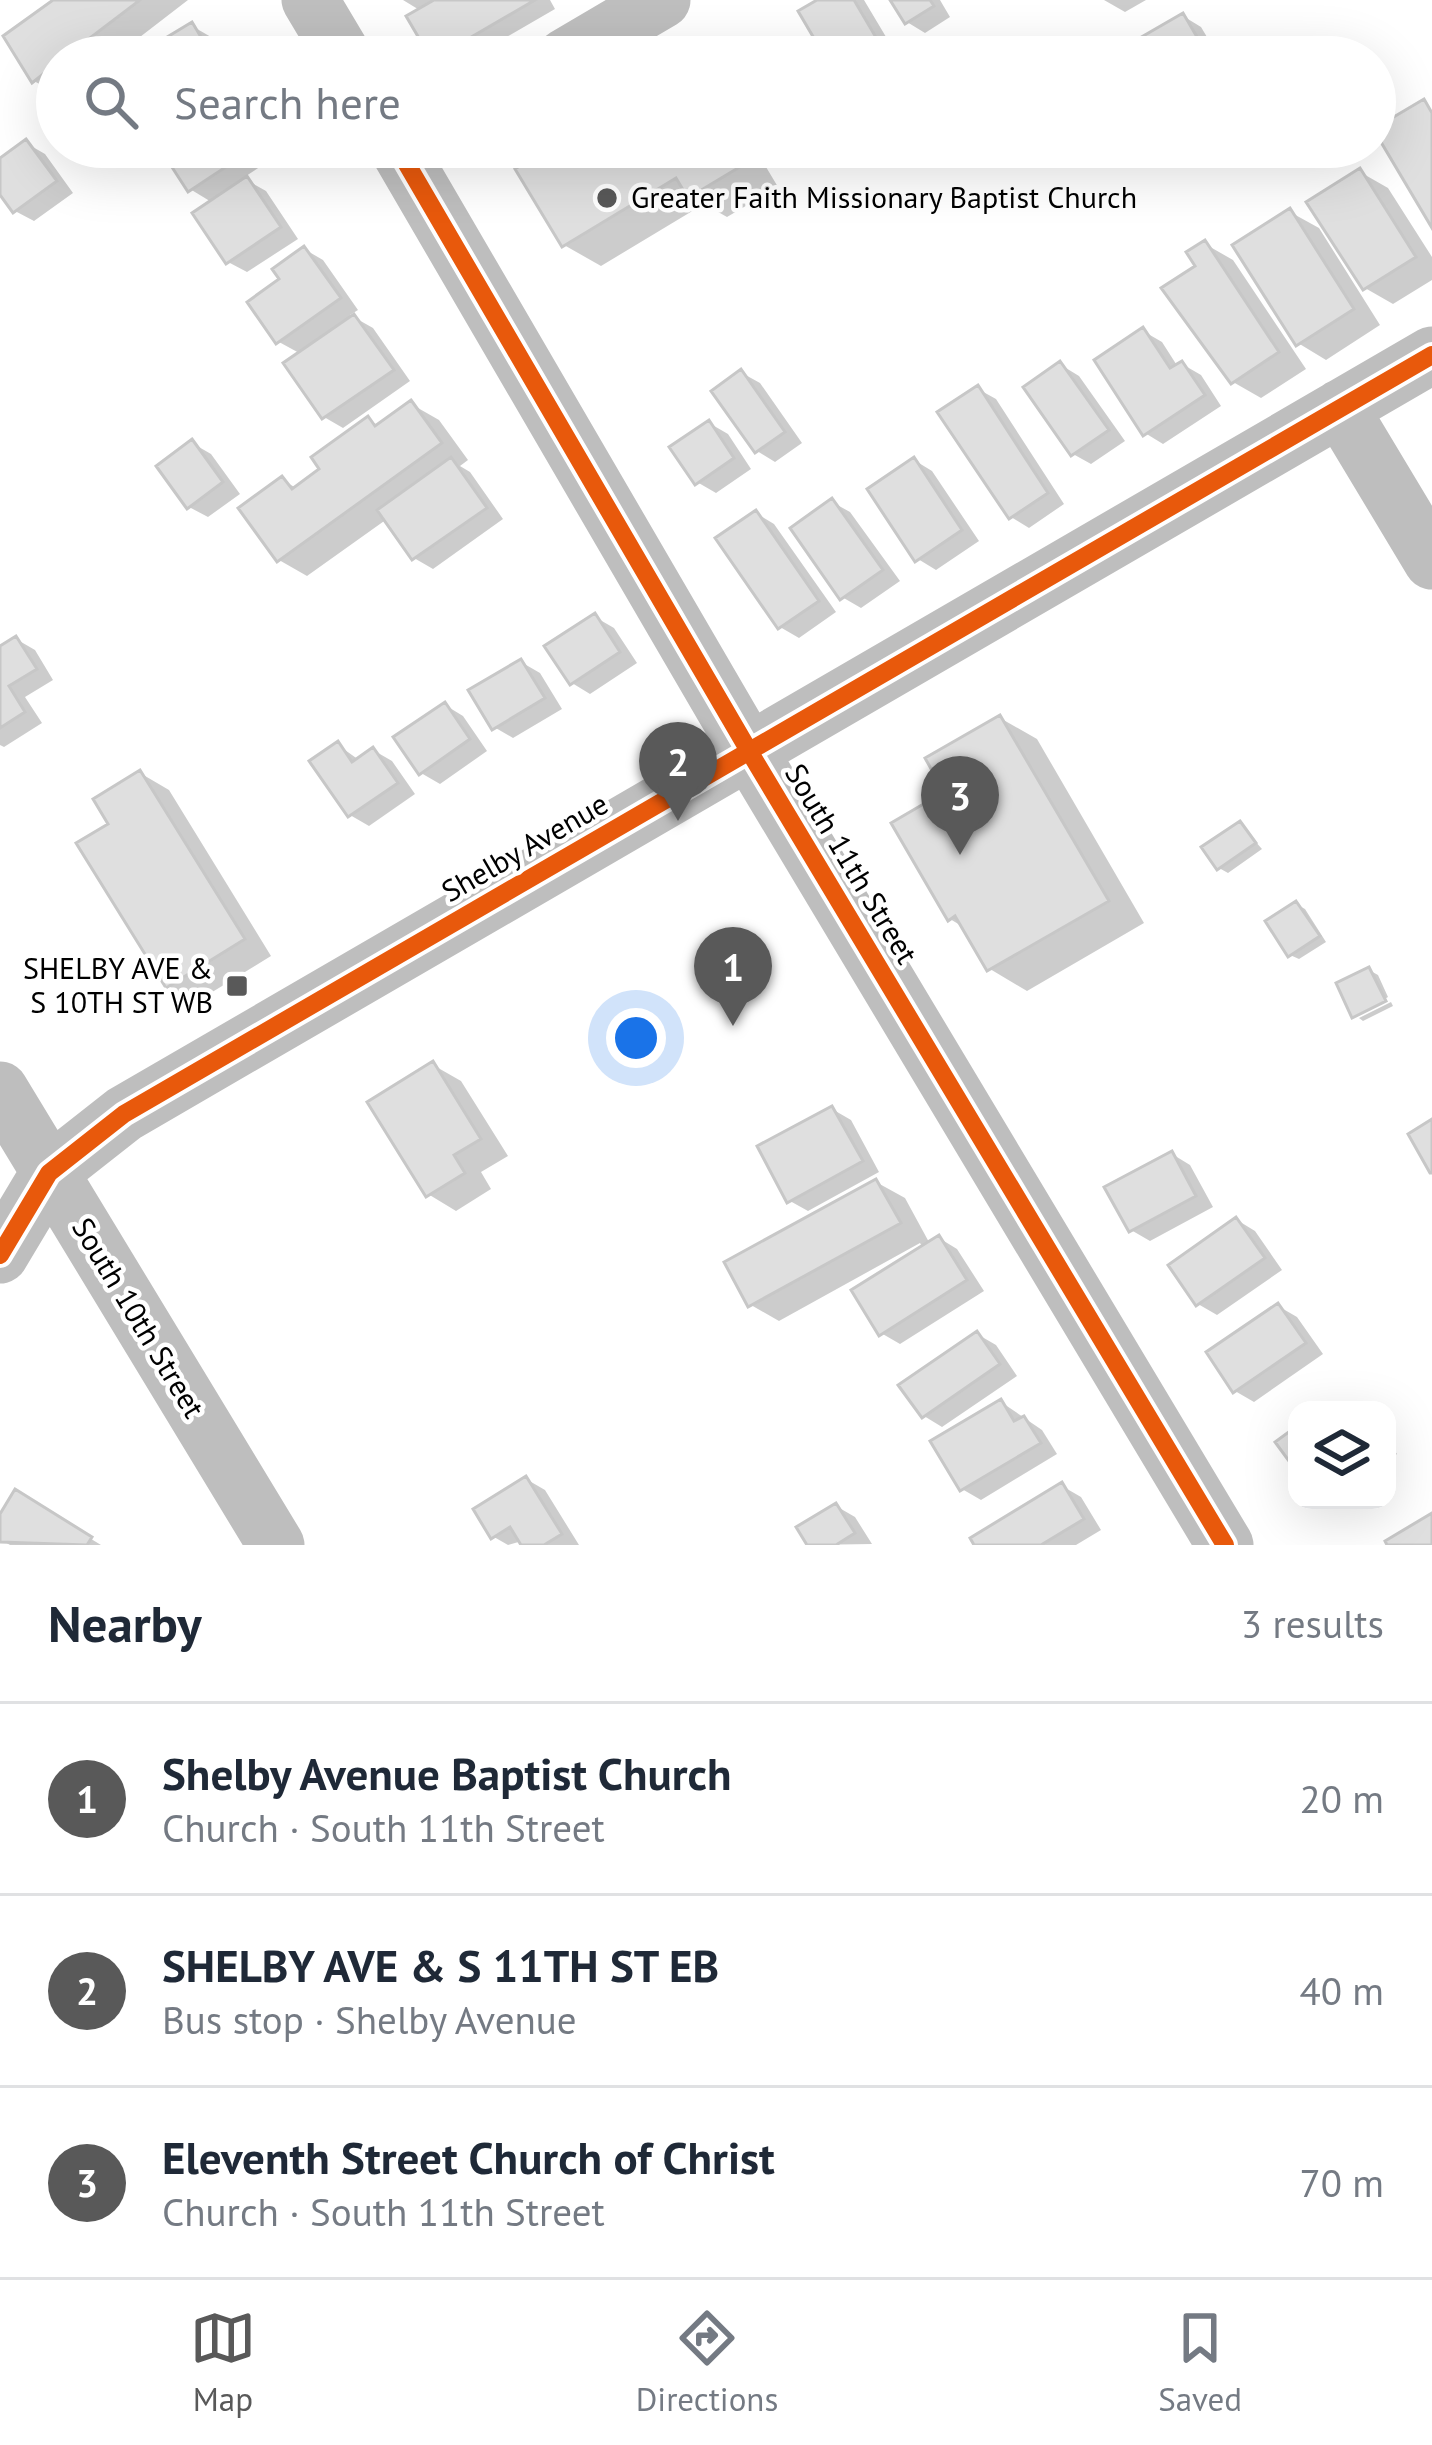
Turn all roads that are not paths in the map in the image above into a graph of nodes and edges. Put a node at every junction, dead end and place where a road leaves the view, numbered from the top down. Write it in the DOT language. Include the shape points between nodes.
graph roads {
  1 [pos="310,0"];
  2 [pos="662,0"];
  3 [pos="331,36"];
  4 [pos="601,36"];
  5 [pos="413,168"];
  6 [pos="1432,355"];
  7 [pos="1340,408"];
  8 [pos="1432,561"];
  9 [pos="749,751"];
  10 [pos="0,1090"];
  11 [pos="49,1173"];
  12 [pos="0,1255"];
  13 [pos="276,1545"];
  14 [pos="1225,1545"];
  1 -- 3 [label="street"];
  2 -- 4 [label="street"];
  5 -- 9 [label="street, South 11th Street"];
  6 -- 7 [label="street, Shelby Avenue"];
  7 -- 8 [label="street"];
  7 -- 9 [label="street, Shelby Avenue"];
  9 -- 11 [label="street, Shelby Avenue" via="124,1114"];
  9 -- 14 [label="street, South 11th Street"];
  10 -- 11 [label="street, South 10th Street"];
  11 -- 12 [label="street, Shelby Avenue"];
  11 -- 13 [label="street, South 10th Street"];
}
